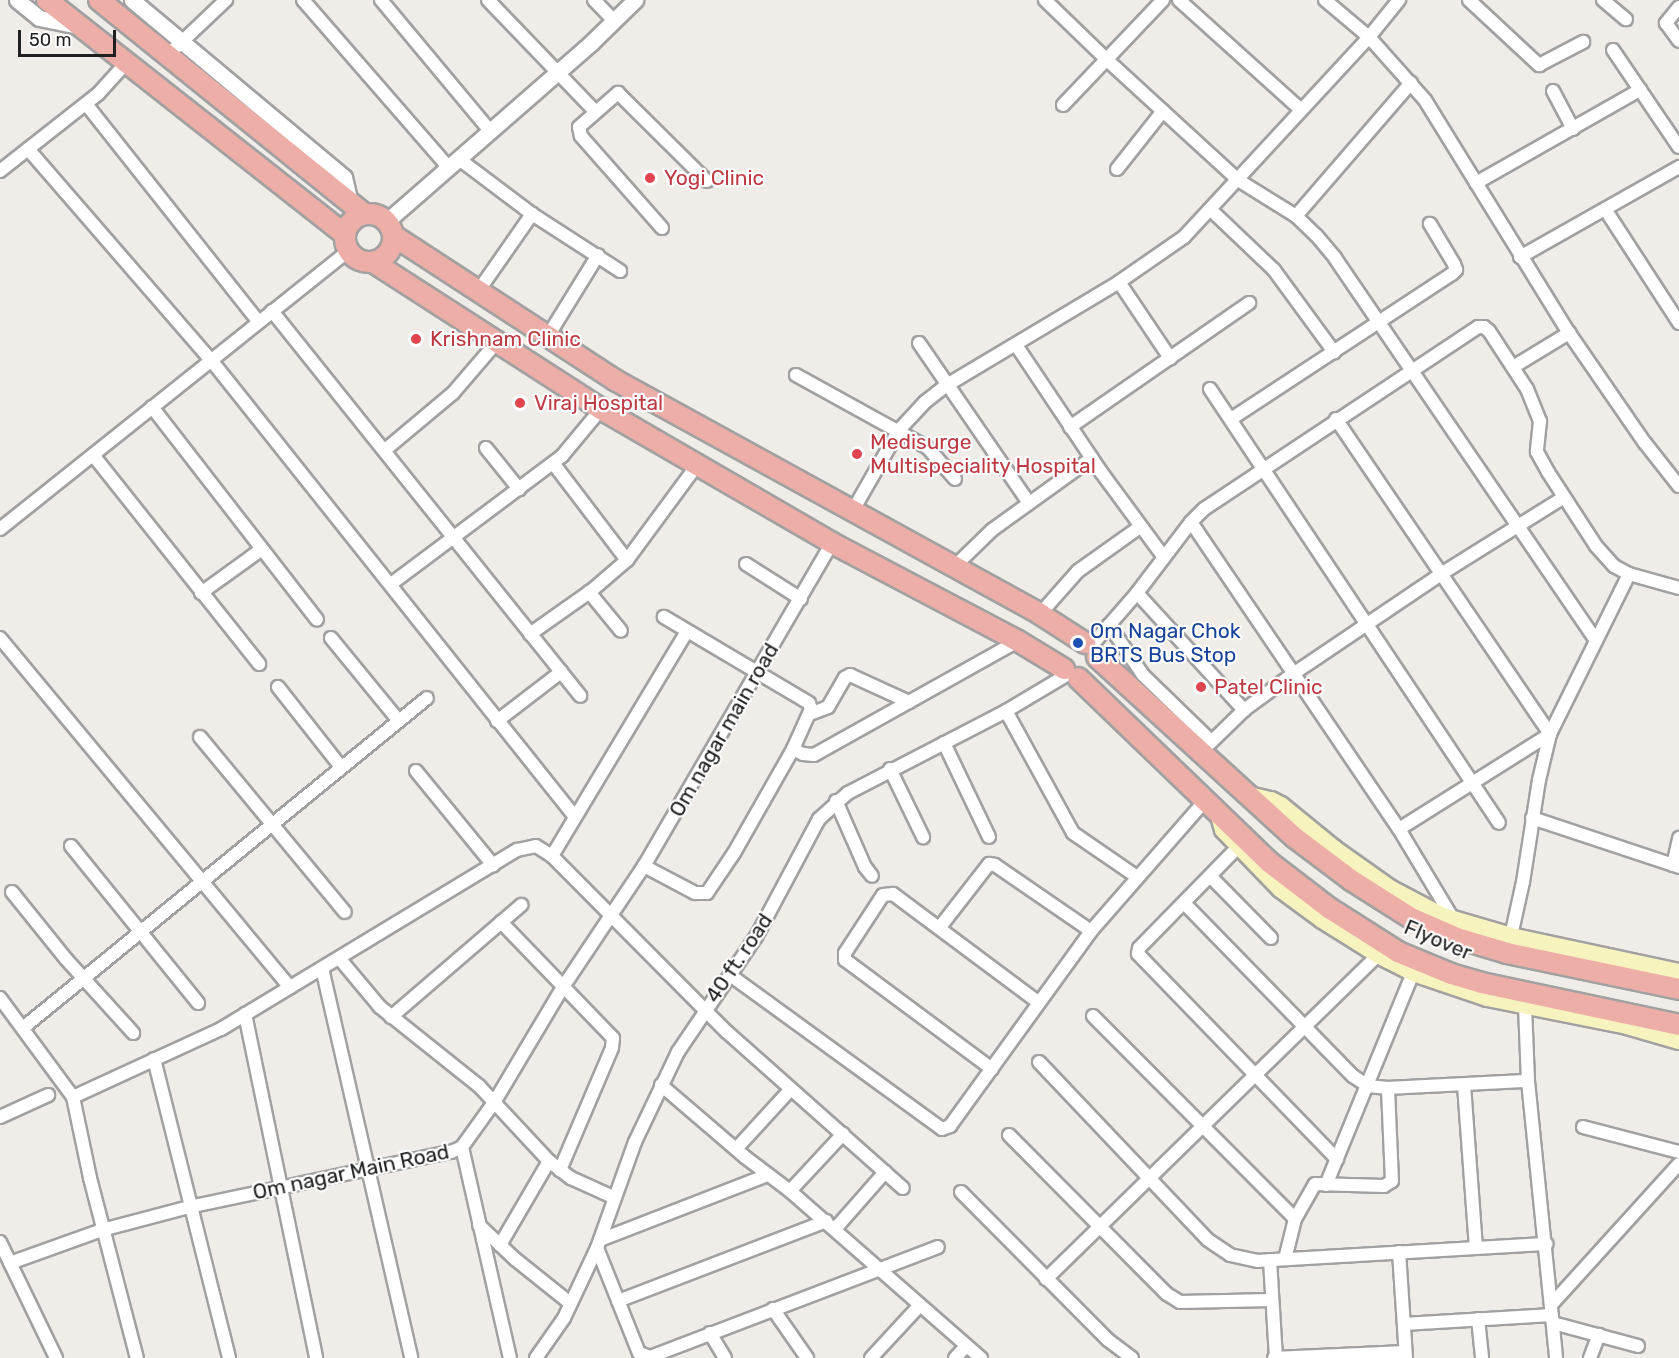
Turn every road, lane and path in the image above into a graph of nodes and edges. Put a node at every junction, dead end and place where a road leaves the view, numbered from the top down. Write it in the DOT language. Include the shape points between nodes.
graph roads {
  1 [pos="17,0"];
  2 [pos="47,0"];
  3 [pos="99,0"];
  4 [pos="132,0"];
  5 [pos="226,0"];
  6 [pos="303,0"];
  7 [pos="381,0"];
  8 [pos="488,0"];
  9 [pos="594,0"];
  10 [pos="635,0"];
  11 [pos="1045,0"];
  12 [pos="1163,0"];
  13 [pos="1179,0"];
  14 [pos="1325,0"];
  15 [pos="1399,0"];
  16 [pos="1470,0"];
  17 [pos="1603,0"];
  18 [pos="1679,7"];
  19 [pos="1626,19"];
  20 [pos="614,21"];
  21 [pos="82,27"];
  22 [pos="1369,37"];
  23 [pos="1679,41"];
  24 [pos="1583,42"];
  25 [pos="176,48"];
  26 [pos="1613,50"];
  27 [pos="1106,60"];
  28 [pos="127,62"];
  29 [pos="558,72"];
  30 [pos="1411,83"];
  31 [pos="1641,90"];
  32 [pos="1553,92"];
  33 [pos="86,104"];
  34 [pos="1063,105"];
  35 [pos="1301,110"];
  36 [pos="595,111"];
  37 [pos="1163,111"];
  38 [pos="1573,129"];
  39 [pos="491,132"];
  40 [pos="1679,147"];
  41 [pos="28,149"];
  42 [pos="454,163"];
  43 [pos="1679,167"];
  44 [pos="1117,169"];
  45 [pos="0,171"];
  46 [pos="1238,180"];
  47 [pos="706,181"];
  48 [pos="1476,183"];
  49 [pos="357,208"];
  50 [pos="1605,209"];
  51 [pos="1211,210"];
  52 [pos="532,214"];
  53 [pos="1296,216"];
  54 [pos="1430,224"];
  55 [pos="662,228"];
  56 [pos="390,229"];
  57 [pos="346,242"];
  58 [pos="598,255"];
  59 [pos="1520,257"];
  60 [pos="373,262"];
  61 [pos="620,271"];
  62 [pos="1119,282"];
  63 [pos="479,290"];
  64 [pos="1249,303"];
  65 [pos="273,311"];
  66 [pos="259,322"];
  67 [pos="1379,323"];
  68 [pos="1679,323"];
  69 [pos="1569,333"];
  70 [pos="548,336"];
  71 [pos="496,343"];
  72 [pos="919,343"];
  73 [pos="1016,345"];
  74 [pos="1335,352"];
  75 [pos="1170,358"];
  76 [pos="211,360"];
  77 [pos="1513,367"];
  78 [pos="1410,371"];
  79 [pos="796,375"];
  80 [pos="947,385"];
  81 [pos="1210,389"];
  82 [pos="152,407"];
  83 [pos="601,409"];
  84 [pos="1231,419"];
  85 [pos="1336,419"];
  86 [pos="1070,427"];
  87 [pos="899,430"];
  88 [pos="486,448"];
  89 [pos="385,450"];
  90 [pos="93,455"];
  91 [pos="1092,459"];
  92 [pos="553,463"];
  93 [pos="697,465"];
  94 [pos="1263,468"];
  95 [pos="955,479"];
  96 [pos="1679,486"];
  97 [pos="519,489"];
  98 [pos="1564,497"];
  99 [pos="1029,503"];
  100 [pos="852,512"];
  101 [pos="1191,522"];
  102 [pos="1517,525"];
  103 [pos="1141,526"];
  104 [pos="0,529"];
  105 [pos="453,536"];
  106 [pos="832,543"];
  107 [pos="262,549"];
  108 [pos="1163,556"];
  109 [pos="627,560"];
  110 [pos="746,564"];
  111 [pos="954,567"];
  112 [pos="1441,574"];
  113 [pos="1629,574"];
  114 [pos="392,584"];
  115 [pos="1679,588"];
  116 [pos="589,592"];
  117 [pos="201,593"];
  118 [pos="1137,593"];
  119 [pos="801,599"];
  120 [pos="1040,614"];
  121 [pos="664,617"];
  122 [pos="317,620"];
  123 [pos="1369,623"];
  124 [pos="1109,625"];
  125 [pos="621,631"];
  126 [pos="687,631"];
  127 [pos="531,634"];
  128 [pos="0,638"];
  129 [pos="331,638"];
  130 [pos="1596,640"];
  131 [pos="1018,641"];
  132 [pos="1091,649"];
  133 [pos="259,664"];
  134 [pos="561,672"];
  135 [pos="758,673"];
  136 [pos="1070,674"];
  137 [pos="1293,674"];
  138 [pos="278,687"];
  139 [pos="580,696"];
  140 [pos="426,698"];
  141 [pos="909,702"];
  142 [pos="1244,710"];
  143 [pos="1006,711"];
  144 [pos="810,714"];
  145 [pos="398,720"];
  146 [pos="497,721"];
  147 [pos="1550,734"];
  148 [pos="200,737"];
  149 [pos="944,743"];
  150 [pos="1206,746"];
  151 [pos="793,749"];
  152 [pos="341,767"];
  153 [pos="890,769"];
  154 [pos="416,771"];
  155 [pos="1472,782"];
  156 [pos="1249,795"];
  157 [pos="836,801"];
  158 [pos="1212,807"];
  159 [pos="575,817"];
  160 [pos="1532,818"];
  161 [pos="273,823"];
  162 [pos="1499,824"];
  163 [pos="1399,829"];
  164 [pos="923,837"];
  165 [pos="989,837"];
  166 [pos="1679,838"];
  167 [pos="71,846"];
  168 [pos="1238,847"];
  169 [pos="552,856"];
  170 [pos="493,865"];
  171 [pos="645,866"];
  172 [pos="1676,866"];
  173 [pos="872,876"];
  174 [pos="1210,876"];
  175 [pos="1137,877"];
  176 [pos="201,880"];
  177 [pos="12,892"];
  178 [pos="1184,903"];
  179 [pos="521,905"];
  180 [pos="345,912"];
  181 [pos="611,915"];
  182 [pos="1453,919"];
  183 [pos="501,922"];
  184 [pos="940,927"];
  185 [pos="142,931"];
  186 [pos="1091,931"];
  187 [pos="1511,936"];
  188 [pos="1271,938"];
  189 [pos="1378,956"];
  190 [pos="339,957"];
  191 [pos="1411,965"];
  192 [pos="322,968"];
  193 [pos="1679,972"];
  194 [pos="730,975"];
  195 [pos="84,980"];
  196 [pos="290,987"];
  197 [pos="562,987"];
  198 [pos="1679,989"];
  199 [pos="0,998"];
  200 [pos="1038,1002"];
  201 [pos="198,1003"];
  202 [pos="1526,1006"];
  203 [pos="705,1009"];
  204 [pos="245,1014"];
  205 [pos="1093,1016"];
  206 [pos="391,1017"];
  207 [pos="1679,1024"];
  208 [pos="24,1027"];
  209 [pos="1307,1027"];
  210 [pos="134,1033"];
  211 [pos="1679,1041"];
  212 [pos="154,1059"];
  213 [pos="1039,1062"];
  214 [pos="992,1069"];
  215 [pos="1255,1077"];
  216 [pos="1528,1081"];
  217 [pos="661,1085"];
  218 [pos="1464,1085"];
  219 [pos="1368,1086"];
  220 [pos="1388,1088"];
  221 [pos="791,1089"];
  222 [pos="48,1095"];
  223 [pos="73,1097"];
  224 [pos="495,1101"];
  225 [pos="0,1117"];
  226 [pos="1204,1127"];
  227 [pos="1583,1127"];
  228 [pos="843,1134"];
  229 [pos="1009,1135"];
  230 [pos="462,1147"];
  231 [pos="736,1149"];
  232 [pos="1679,1152"];
  233 [pos="1337,1158"];
  234 [pos="549,1161"];
  235 [pos="1679,1164"];
  236 [pos="369,1168"];
  237 [pos="560,1170"];
  238 [pos="885,1172"];
  239 [pos="768,1175"];
  240 [pos="1150,1179"];
  241 [pos="1326,1185"];
  242 [pos="279,1188"];
  243 [pos="903,1188"];
  244 [pos="790,1191"];
  245 [pos="961,1192"];
  246 [pos="613,1197"];
  247 [pos="189,1207"];
  248 [pos="1295,1219"];
  249 [pos="479,1224"];
  250 [pos="830,1225"];
  251 [pos="1100,1227"];
  252 [pos="102,1230"];
  253 [pos="0,1242"];
  254 [pos="598,1244"];
  255 [pos="1546,1244"];
  256 [pos="500,1245"];
  257 [pos="938,1247"];
  258 [pos="1476,1248"];
  259 [pos="1399,1252"];
  260 [pos="1285,1259"];
  261 [pos="1270,1260"];
  262 [pos="10,1263"];
  263 [pos="880,1269"];
  264 [pos="1046,1279"];
  265 [pos="1272,1300"];
  266 [pos="618,1301"];
  267 [pos="570,1303"];
  268 [pos="920,1305"];
  269 [pos="773,1309"];
  270 [pos="1552,1314"];
  271 [pos="1478,1320"];
  272 [pos="1404,1324"];
  273 [pos="710,1333"];
  274 [pos="1599,1335"];
  275 [pos="966,1346"];
  276 [pos="1638,1346"];
  277 [pos="1119,1354"];
  278 [pos="1406,1355"];
  279 [pos="650,1357"];
  280 [pos="1323,1357"];
  281 [pos="56,1358"];
  282 [pos="136,1358"];
  283 [pos="229,1358"];
  284 [pos="316,1358"];
  285 [pos="411,1358"];
  286 [pos="510,1358"];
  287 [pos="536,1358"];
  288 [pos="725,1358"];
  289 [pos="807,1358"];
  290 [pos="871,1358"];
  291 [pos="955,1358"];
  292 [pos="981,1358"];
  293 [pos="1132,1358"];
  294 [pos="1275,1358"];
  295 [pos="1482,1358"];
  296 [pos="1556,1358"];
  297 [pos="1590,1358"];
  1 -- 21 [label="street" via="39,18"];
  2 -- 21 [label="highway"];
  3 -- 25 [label="highway"];
  4 -- 25 [label="street"];
  5 -- 25 [label="street"];
  6 -- 42 [label="street"];
  7 -- 39 [label="street"];
  8 -- 29 [label="street"];
  9 -- 20 [label="street"];
  10 -- 20 [label="street"];
  11 -- 27 [label="street"];
  12 -- 27 [label="street"];
  13 -- 35 [label="street"];
  14 -- 22 [label="street"];
  15 -- 22 [label="street"];
  16 -- 24 [label="street" via="1539,65"];
  17 -- 19 [label="street"];
  18 -- 23 [label="street" via="1666,23"];
  20 -- 29 [label="street"];
  21 -- 28 [label="highway"];
  22 -- 30 [label="street"];
  22 -- 35 [label="street"];
  25 -- 49 [label="highway"];
  26 -- 31 [label="street"];
  27 -- 34 [label="street"];
  27 -- 37 [label="street"];
  28 -- 33 [label="street"];
  28 -- 57 [label="highway"];
  29 -- 36 [label="street"];
  29 -- 39 [label="street"];
  30 -- 48 [label="street"];
  30 -- 53 [label="street"];
  31 -- 38 [label="street"];
  31 -- 40 [label="street"];
  32 -- 38 [label="street"];
  33 -- 41 [label="street"];
  33 -- 66 [label="street"];
  35 -- 46 [label="street"];
  36 -- 47 [label="street" via="614,95 623,95"];
  36 -- 55 [label="street" via="579,127 581,136"];
  37 -- 44 [label="street"];
  37 -- 46 [label="street"];
  38 -- 48 [label="street"];
  39 -- 42 [label="street"];
  41 -- 45 [label="street"];
  41 -- 76 [label="street"];
  42 -- 52 [label="street"];
  42 -- 56 [label="street"];
  43 -- 50 [label="street"];
  46 -- 51 [label="street"];
  46 -- 53 [label="street"];
  48 -- 59 [label="street"];
  49 -- 56 [label="highway" via="376,214"];
  49 -- 57 [label="highway" via="347,224"];
  50 -- 59 [label="street"];
  50 -- 68 [label="street"];
  51 -- 62 [label="street" via="1167,251"];
  51 -- 74 [label="street" via="1274,270"];
  52 -- 58 [label="street"];
  52 -- 63 [label="street"];
  53 -- 67 [label="street" via="1335,258"];
  54 -- 67 [label="street" via="1456,270"];
  56 -- 60 [label="highway" via="391,250"];
  56 -- 63 [label="highway, Flyover"];
  57 -- 60 [label="highway" via="363,261"];
  57 -- 65 [label="street"];
  58 -- 61 [label="street"];
  58 -- 70 [label="street"];
  59 -- 69 [label="street"];
  60 -- 71 [label="highway, Flyover"];
  62 -- 73 [label="street"];
  62 -- 75 [label="street"];
  63 -- 70 [label="highway, Flyover"];
  64 -- 75 [label="street"];
  65 -- 66 [label="street"];
  65 -- 89 [label="street"];
  66 -- 76 [label="street"];
  67 -- 74 [label="street"];
  67 -- 78 [label="street"];
  69 -- 77 [label="street"];
  69 -- 96 [label="street"];
  70 -- 100 [label="highway, Flyover" via="615,380"];
  71 -- 83 [label="highway, Flyover"];
  71 -- 89 [label="street" via="453,393"];
  72 -- 80 [label="street"];
  73 -- 80 [label="street"];
  73 -- 86 [label="street"];
  74 -- 84 [label="street"];
  75 -- 86 [label="street"];
  76 -- 82 [label="street"];
  76 -- 114 [label="street"];
  77 -- 78 [label="street" via="1489,331 1478,327"];
  77 -- 98 [label="street" via="1527,388 1540,421 1538,452"];
  78 -- 85 [label="street"];
  78 -- 102 [label="street"];
  79 -- 87 [label="street"];
  80 -- 87 [label="street"];
  80 -- 99 [label="street"];
  81 -- 84 [label="street"];
  82 -- 90 [label="street"];
  82 -- 107 [label="street"];
  83 -- 92 [label="street"];
  83 -- 93 [label="highway, Flyover"];
  84 -- 94 [label="street"];
  85 -- 94 [label="street"];
  85 -- 112 [label="street"];
  86 -- 91 [label="street"];
  87 -- 95 [label="street" via="928,448"];
  87 -- 100 [label="street"];
  88 -- 97 [label="street"];
  89 -- 105 [label="street"];
  90 -- 104 [label="street"];
  90 -- 117 [label="street"];
  91 -- 99 [label="street"];
  91 -- 103 [label="street"];
  92 -- 97 [label="street"];
  92 -- 109 [label="street"];
  93 -- 106 [label="highway, Flyover"];
  93 -- 109 [label="street"];
  94 -- 101 [label="street"];
  94 -- 123 [label="street"];
  97 -- 105 [label="street"];
  98 -- 102 [label="street"];
  98 -- 113 [label="street" via="1605,557"];
  99 -- 111 [label="street" via="992,530"];
  100 -- 111 [label="highway, Flyover"];
  101 -- 108 [label="street"];
  101 -- 137 [label="street"];
  102 -- 112 [label="street"];
  102 -- 130 [label="street"];
  103 -- 108 [label="street"];
  103 -- 120 [label="street" via="1078,571"];
  105 -- 114 [label="street"];
  105 -- 127 [label="street"];
  106 -- 119 [label="street, Om nagar main road"];
  106 -- 131 [label="highway, Flyover"];
  107 -- 117 [label="street"];
  107 -- 122 [label="street"];
  108 -- 118 [label="street"];
  109 -- 116 [label="street"];
  110 -- 119 [label="street"];
  111 -- 120 [label="highway, Flyover"];
  112 -- 123 [label="street"];
  112 -- 147 [label="street"];
  113 -- 115 [label="street"];
  113 -- 130 [label="street"];
  114 -- 146 [label="street"];
  116 -- 125 [label="street"];
  116 -- 127 [label="street"];
  117 -- 133 [label="street"];
  118 -- 124 [label="street"];
  118 -- 142 [label="street"];
  119 -- 135 [label="street, Om nagar main road"];
  120 -- 132 [label="highway, Flyover"];
  121 -- 126 [label="street"];
  123 -- 137 [label="street"];
  123 -- 155 [label="street"];
  124 -- 132 [label="street"];
  124 -- 150 [label="street" via="1143,675"];
  126 -- 135 [label="street"];
  126 -- 159 [label="street"];
  127 -- 134 [label="street"];
  128 -- 176 [label="street"];
  129 -- 145 [label="street"];
  130 -- 147 [label="street"];
  131 -- 136 [label="highway, Flyover"];
  131 -- 141 [label="street"];
  132 -- 136 [label="highway" via="1097,664 1091,675"];
  132 -- 136 [label="highway" via="1071,645 1066,649 1062,662"];
  132 -- 150 [label="highway, Flyover"];
  134 -- 139 [label="street"];
  134 -- 146 [label="street"];
  135 -- 144 [label="street" via="809,703"];
  135 -- 171 [label="street, Om nagar main road"];
  136 -- 143 [label="street, 40 ft. road"];
  136 -- 158 [label="highway, Flyover"];
  137 -- 142 [label="street"];
  137 -- 163 [label="street"];
  138 -- 152 [label="street"];
  140 -- 145 [label="street"];
  141 -- 144 [label="street" via="850,675 828,707"];
  141 -- 151 [label="street" via="814,755"];
  142 -- 150 [label="street"];
  143 -- 149 [label="street, 40 ft. road"];
  143 -- 175 [label="street" via="1073,833"];
  144 -- 151 [label="street"];
  145 -- 152 [label="street"];
  146 -- 159 [label="street"];
  147 -- 155 [label="street"];
  147 -- 160 [label="street"];
  148 -- 161 [label="street"];
  149 -- 153 [label="street, 40 ft. road"];
  149 -- 165 [label="street"];
  150 -- 156 [label="highway, Flyover"];
  151 -- 171 [label="street" via="707,894 695,893"];
  152 -- 161 [label="street"];
  153 -- 157 [label="street, 40 ft. road"];
  153 -- 164 [label="street"];
  154 -- 170 [label="street"];
  155 -- 162 [label="street"];
  155 -- 163 [label="street"];
  156 -- 182 [label="main road" via="1281,805 1390,888"];
  156 -- 198 [label="highway, Flyover" via="1294,837 1351,880 1424,924 1507,953"];
  157 -- 173 [label="street"];
  157 -- 194 [label="street, 40 ft. road" via="815,825 771,910"];
  158 -- 168 [label="main road" via="1223,831"];
  158 -- 175 [label="street"];
  158 -- 191 [label="highway, Flyover" via="1269,862"];
  159 -- 169 [label="street"];
  160 -- 172 [label="street"];
  160 -- 187 [label="street"];
  161 -- 176 [label="street"];
  161 -- 180 [label="street"];
  163 -- 182 [label="street"];
  166 -- 172 [label="street"];
  167 -- 185 [label="street"];
  168 -- 174 [label="street"];
  168 -- 189 [label="main road" via="1280,890"];
  169 -- 170 [label="street" via="536,846 526,846"];
  169 -- 181 [label="street"];
  170 -- 190 [label="street"];
  171 -- 181 [label="street, Om nagar main road"];
  174 -- 178 [label="street"];
  174 -- 188 [label="street"];
  175 -- 186 [label="street"];
  176 -- 185 [label="street"];
  176 -- 196 [label="street"];
  177 -- 195 [label="street"];
  178 -- 209 [label="street"];
  178 -- 215 [label="street" via="1139,948 1138,954"];
  179 -- 183 [label="street"];
  181 -- 197 [label="street, Om nagar Main Road"];
  181 -- 203 [label="street"];
  182 -- 187 [label="main road"];
  183 -- 197 [label="street"];
  183 -- 206 [label="street"];
  184 -- 186 [label="street" via="989,864"];
  184 -- 200 [label="street"];
  184 -- 214 [label="street" via="887,893 845,953 845,960"];
  185 -- 195 [label="street"];
  185 -- 201 [label="street"];
  186 -- 200 [label="street"];
  187 -- 193 [label="main road"];
  189 -- 191 [label="main road"];
  189 -- 209 [label="street"];
  190 -- 192 [label="street"];
  190 -- 206 [label="street"];
  191 -- 202 [label="main road" via="1459,990"];
  191 -- 207 [label="highway, Flyover"];
  191 -- 219 [label="street"];
  192 -- 196 [label="street"];
  192 -- 236 [label="street"];
  194 -- 203 [label="street, 40 ft. road"];
  194 -- 214 [label="street" via="942,1129 950,1126"];
  195 -- 208 [label="street"];
  195 -- 210 [label="street"];
  196 -- 204 [label="street"];
  197 -- 224 [label="street, Om nagar Main Road"];
  197 -- 237 [label="street" via="611,1034 613,1042"];
  199 -- 208 [label="street"];
  200 -- 214 [label="street"];
  202 -- 211 [label="main road" via="1627,1026"];
  202 -- 216 [label="street"];
  203 -- 217 [label="street, 40 ft. road"];
  203 -- 221 [label="street"];
  204 -- 212 [label="street"];
  204 -- 242 [label="street"];
  205 -- 226 [label="street"];
  206 -- 224 [label="street"];
  208 -- 223 [label="street"];
  209 -- 215 [label="street"];
  209 -- 219 [label="street" via="1353,1076"];
  212 -- 223 [label="street"];
  212 -- 247 [label="street"];
  213 -- 240 [label="street"];
  215 -- 226 [label="street"];
  215 -- 233 [label="street"];
  216 -- 218 [label="street"];
  216 -- 255 [label="street"];
  217 -- 231 [label="street"];
  217 -- 246 [label="street, 40 ft. road"];
  218 -- 220 [label="street"];
  218 -- 258 [label="street"];
  219 -- 220 [label="street"];
  219 -- 233 [label="street"];
  220 -- 241 [label="street" via="1392,1181 1384,1186"];
  221 -- 228 [label="street"];
  221 -- 231 [label="street"];
  222 -- 225 [label="street"];
  223 -- 252 [label="street"];
  224 -- 230 [label="street, Om nagar Main Road"];
  224 -- 234 [label="street"];
  226 -- 240 [label="street"];
  226 -- 248 [label="street"];
  227 -- 232 [label="street"];
  228 -- 238 [label="street"];
  228 -- 244 [label="street"];
  229 -- 251 [label="street"];
  230 -- 236 [label="street, Om nagar Main Road"];
  230 -- 249 [label="street"];
  231 -- 239 [label="street"];
  233 -- 241 [label="street"];
  234 -- 237 [label="street"];
  234 -- 256 [label="street"];
  235 -- 270 [label="street"];
  236 -- 242 [label="street, Om nagar Main Road"];
  236 -- 285 [label="street"];
  237 -- 246 [label="street"];
  238 -- 243 [label="street"];
  238 -- 250 [label="street"];
  239 -- 244 [label="street"];
  239 -- 254 [label="street"];
  240 -- 251 [label="street"];
  240 -- 261 [label="street" via="1219,1249 1243,1259"];
  241 -- 248 [label="street" via="1315,1184"];
  242 -- 247 [label="street, Om nagar Main Road"];
  242 -- 284 [label="street"];
  244 -- 250 [label="street"];
  245 -- 264 [label="street"];
  246 -- 254 [label="street, 40 ft. road"];
  247 -- 252 [label="street, Om nagar Main Road"];
  247 -- 283 [label="street"];
  248 -- 260 [label="street"];
  249 -- 256 [label="street"];
  249 -- 286 [label="street"];
  250 -- 263 [label="street"];
  250 -- 266 [label="street"];
  251 -- 264 [label="street"];
  251 -- 265 [label="street" via="1155,1285 1180,1302"];
  252 -- 262 [label="street, Om nagar Main Road"];
  252 -- 282 [label="street"];
  253 -- 262 [label="street"];
  254 -- 266 [label="street"];
  254 -- 267 [label="street, 40 ft. road"];
  255 -- 258 [label="street"];
  255 -- 270 [label="street"];
  256 -- 267 [label="street"];
  257 -- 263 [label="street"];
  258 -- 259 [label="street"];
  259 -- 260 [label="street"];
  259 -- 272 [label="street"];
  260 -- 261 [label="street"];
  261 -- 265 [label="street"];
  262 -- 281 [label="street"];
  263 -- 268 [label="street"];
  263 -- 269 [label="street"];
  264 -- 277 [label="street"];
  265 -- 294 [label="street"];
  266 -- 279 [label="street" via="639,1353"];
  267 -- 287 [label="street, 40 ft. road"];
  268 -- 275 [label="street"];
  268 -- 290 [label="street"];
  269 -- 273 [label="street"];
  269 -- 289 [label="street"];
  270 -- 271 [label="street"];
  270 -- 274 [label="street"];
  270 -- 296 [label="street"];
  271 -- 272 [label="street"];
  271 -- 295 [label="street"];
  272 -- 278 [label="street"];
  273 -- 279 [label="street"];
  273 -- 288 [label="street"];
  274 -- 276 [label="street"];
  274 -- 297 [label="street"];
  275 -- 291 [label="street"];
  275 -- 292 [label="street"];
  277 -- 293 [label="street"];
  278 -- 280 [label="street"];
  280 -- 294 [label="street"];
}
